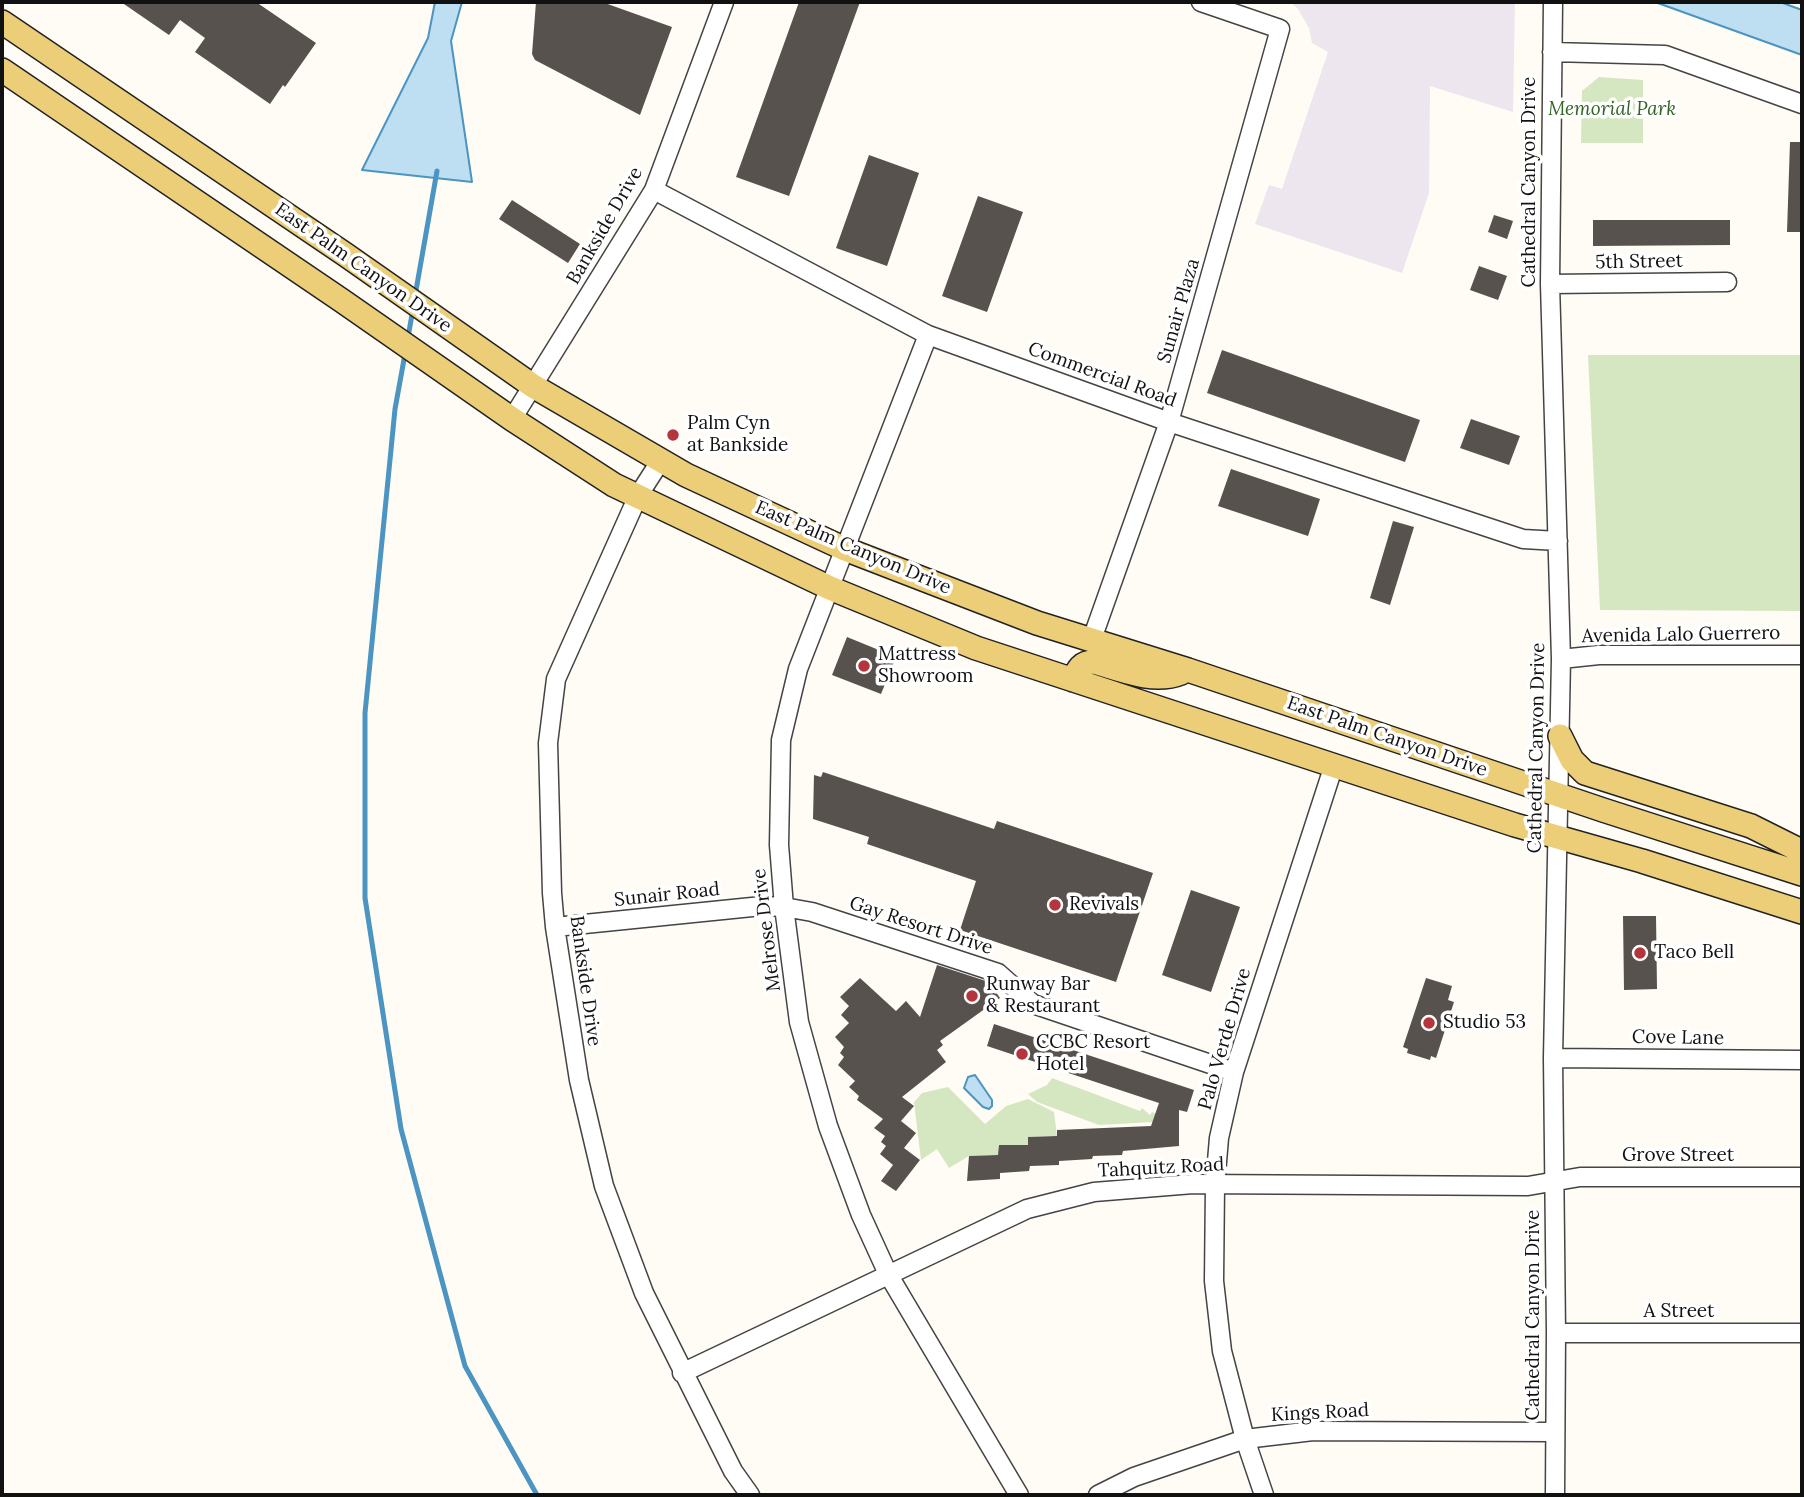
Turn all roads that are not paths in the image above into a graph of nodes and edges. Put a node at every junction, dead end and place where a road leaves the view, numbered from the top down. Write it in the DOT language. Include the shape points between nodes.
graph roads {
  1 [pos="724,2"];
  2 [pos="1201,2"];
  3 [pos="1553,2"];
  4 [pos="2,22"];
  5 [pos="1552,52"];
  6 [pos="2,70"];
  7 [pos="1802,104"];
  8 [pos="654,190"];
  9 [pos="1727,282"];
  10 [pos="1550,284"];
  11 [pos="928,335"];
  12 [pos="533,386"];
  13 [pos="512,419"];
  14 [pos="1169,422"];
  15 [pos="661,460"];
  16 [pos="638,496"];
  17 [pos="1559,541"];
  18 [pos="845,549"];
  19 [pos="830,588"];
  20 [pos="1092,639"];
  21 [pos="1802,655"];
  22 [pos="1561,659"];
  23 [pos="1188,670"];
  24 [pos="1073,680"];
  25 [pos="1560,736"];
  26 [pos="1334,765"];
  27 [pos="1559,795"];
  28 [pos="1556,838"];
  29 [pos="1802,855"];
  30 [pos="1802,874"];
  31 [pos="784,907"];
  32 [pos="1802,912"];
  33 [pos="555,927"];
  34 [pos="1552,1058"];
  35 [pos="1802,1060"];
  36 [pos="1234,1072"];
  37 [pos="1802,1177"];
  38 [pos="1555,1181"];
  39 [pos="1215,1185"];
  40 [pos="888,1274"];
  41 [pos="1556,1333"];
  42 [pos="1802,1333"];
  43 [pos="682,1373"];
  44 [pos="1555,1432"];
  45 [pos="1245,1439"];
  46 [pos="750,1495"];
  47 [pos="1018,1495"];
  48 [pos="1098,1495"];
  49 [pos="1264,1495"];
  50 [pos="1555,1495"];
  1 -- 8 [label="street, Bankside Drive"];
  2 -- 14 [label="street, Sunair Plaza" via="1280,29"];
  3 -- 5 [label="street, Cathedral Canyon Drive"];
  4 -- 12 [label="main road, East Palm Canyon Drive"];
  5 -- 7 [label="street" via="1665,55"];
  5 -- 10 [label="street, Cathedral Canyon Drive"];
  6 -- 13 [label="main road, East Palm Canyon Drive"];
  8 -- 11 [label="street, Commercial Road"];
  8 -- 12 [label="street, Bankside Drive"];
  9 -- 10 [label="street, 5th Street"];
  10 -- 17 [label="street, Cathedral Canyon Drive"];
  11 -- 14 [label="street, Commercial Road"];
  11 -- 18 [label="street, Melrose Drive"];
  12 -- 13 [label="street, Bankside Drive"];
  12 -- 15 [label="main road, East Palm Canyon Drive"];
  13 -- 16 [label="main road, East Palm Canyon Drive"];
  14 -- 17 [label="street, Commercial Road" via="1523,539"];
  14 -- 20 [label="street, Sunair Plaza"];
  15 -- 16 [label="street, Bankside Drive"];
  15 -- 18 [label="main road, East Palm Canyon Drive"];
  16 -- 19 [label="main road, East Palm Canyon Drive"];
  16 -- 33 [label="street, Bankside Drive" via="556,679 548,743"];
  17 -- 22 [label="street, Cathedral Canyon Drive"];
  18 -- 19 [label="street, Melrose Drive"];
  18 -- 20 [label="main road, East Palm Canyon Drive" via="1037,623"];
  19 -- 24 [label="main road, East Palm Canyon Drive" via="976,648"];
  19 -- 31 [label="street, Melrose Drive" via="798,669 781,740 778,824"];
  20 -- 23 [label="main road, East Palm Canyon Drive"];
  21 -- 22 [label="street, Avenida Lalo Guerrero"];
  22 -- 25 [label="street, Cathedral Canyon Drive"];
  23 -- 24 [label="main road" via="1174,676 1141,676 1086,662"];
  23 -- 27 [label="main road, East Palm Canyon Drive"];
  24 -- 26 [label="main road, East Palm Canyon Drive"];
  25 -- 27 [label="street, Cathedral Canyon Drive"];
  25 -- 29 [label="main road" via="1585,773 1751,826"];
  26 -- 28 [label="main road, East Palm Canyon Drive"];
  26 -- 36 [label="street, Palo Verde Drive"];
  27 -- 28 [label="street, Cathedral Canyon Drive"];
  27 -- 30 [label="main road, East Palm Canyon Drive"];
  28 -- 32 [label="main road, East Palm Canyon Drive"];
  28 -- 34 [label="street, Cathedral Canyon Drive"];
  31 -- 33 [label="street, Sunair Road"];
  31 -- 36 [label="street, Gay Resort Drive" via="998,973 1033,1004"];
  31 -- 40 [label="street, Melrose Drive" via="799,1022 828,1126"];
  33 -- 43 [label="street, Bankside Drive" via="579,1080 604,1186 644,1293"];
  34 -- 35 [label="street, Cove Lane"];
  34 -- 38 [label="street, Cathedral Canyon Drive"];
  36 -- 39 [label="street, Palo Verde Drive" via="1219,1138"];
  37 -- 38 [label="street, Grove Street" via="1580,1177"];
  38 -- 39 [label="street, Tahquitz Road" via="1528,1186"];
  38 -- 41 [label="street, Cathedral Canyon Drive"];
  39 -- 40 [label="street, Tahquitz Road" via="1094,1192 1027,1209"];
  39 -- 45 [label="street, Palo Verde Drive" via="1214,1281 1222,1351"];
  40 -- 43 [label="street, Tahquitz Road"];
  40 -- 47 [label="street, Melrose Drive"];
  41 -- 42 [label="street, A Street"];
  41 -- 44 [label="street, Cathedral Canyon Drive"];
  43 -- 46 [label="street, Bankside Drive"];
  44 -- 45 [label="street, Kings Road" via="1313,1431"];
  44 -- 50 [label="street, Cathedral Canyon Drive"];
  45 -- 48 [label="street, Kings Road" via="1134,1477"];
  45 -- 49 [label="street, Palo Verde Drive"];
}
